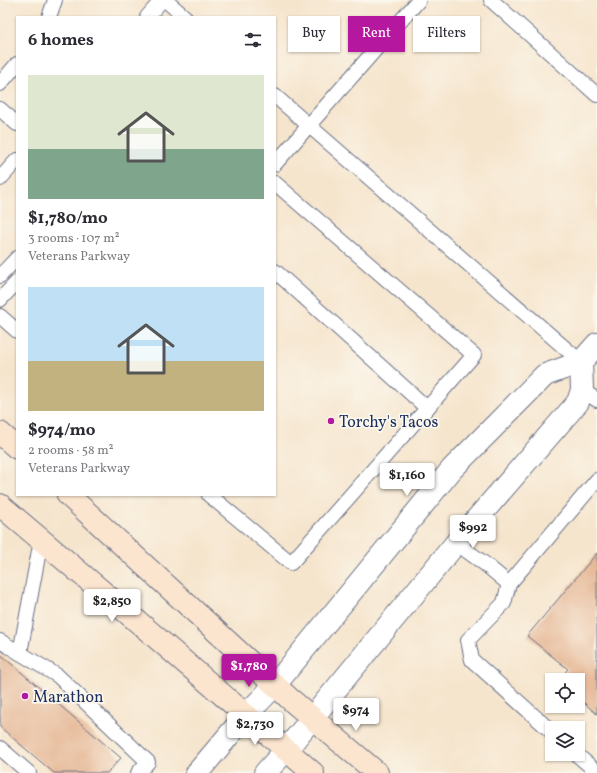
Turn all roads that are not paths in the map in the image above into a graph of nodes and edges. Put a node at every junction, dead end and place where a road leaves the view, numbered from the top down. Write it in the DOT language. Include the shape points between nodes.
graph roads {
  1 [pos="55,0"];
  2 [pos="162,0"];
  3 [pos="165,0"];
  4 [pos="419,0"];
  5 [pos="491,0"];
  6 [pos="49,16"];
  7 [pos="148,16"];
  8 [pos="184,16"];
  9 [pos="16,65"];
  10 [pos="0,84"];
  11 [pos="597,95"];
  12 [pos="276,97"];
  13 [pos="0,109"];
  14 [pos="16,123"];
  15 [pos="310,126"];
  16 [pos="16,161"];
  17 [pos="276,163"];
  18 [pos="0,179"];
  19 [pos="276,184"];
  20 [pos="16,259"];
  21 [pos="276,272"];
  22 [pos="0,276"];
  23 [pos="16,283"];
  24 [pos="0,300"];
  25 [pos="0,316"];
  26 [pos="16,330"];
  27 [pos="597,344"];
  28 [pos="581,362"];
  29 [pos="590,395"];
  30 [pos="427,408"];
  31 [pos="0,433"];
  32 [pos="16,447"];
  33 [pos="597,480"];
  34 [pos="69,496"];
  35 [pos="210,496"];
  36 [pos="0,505"];
  37 [pos="41,540"];
  38 [pos="456,543"];
  39 [pos="508,584"];
  40 [pos="1,643"];
  41 [pos="20,653"];
  42 [pos="276,685"];
  43 [pos="246,715"];
  44 [pos="312,718"];
  45 [pos="545,726"];
  46 [pos="0,748"];
  47 [pos="286,750"];
  48 [pos="584,761"];
  49 [pos="597,772"];
  50 [pos="29,773"];
  51 [pos="138,773"];
  52 [pos="197,773"];
  53 [pos="265,773"];
  54 [pos="313,773"];
  55 [pos="377,773"];
  1 -- 6 [label="lane"];
  2 -- 7 [label="lane"];
  3 -- 8 [label="lane"];
  4 -- 15 [label="lane"];
  5 -- 11 [label="lane"];
  9 -- 10 [label="lane"];
  12 -- 15 [label="lane"];
  13 -- 14 [label="lane"];
  15 -- 17 [label="lane"];
  15 -- 28 [label="lane"];
  16 -- 18 [label="lane"];
  19 -- 30 [label="lane" via="474,355"];
  20 -- 22 [label="lane"];
  21 -- 30 [label="lane"];
  23 -- 24 [label="lane"];
  25 -- 26 [label="lane"];
  27 -- 28 [label="street"];
  28 -- 29 [label="street"];
  28 -- 42 [label="street" via="545,375 452,469"];
  29 -- 38 [label="street" via="578,402"];
  30 -- 35 [label="lane" via="291,563"];
  31 -- 32 [label="main road"];
  33 -- 39 [label="lane"];
  34 -- 42 [label="main road"];
  36 -- 37 [label="main road"];
  37 -- 41 [label="lane"];
  37 -- 43 [label="main road"];
  38 -- 39 [label="lane"];
  38 -- 44 [label="street"];
  39 -- 45 [label="lane" via="504,603 468,640 472,660"];
  40 -- 41 [label="lane"];
  41 -- 51 [label="lane" via="58,676 148,762"];
  42 -- 43 [label="street"];
  42 -- 44 [label="main road"];
  43 -- 47 [label="main road"];
  43 -- 52 [label="street"];
  44 -- 47 [label="street"];
  44 -- 55 [label="main road"];
  46 -- 50 [label="lane"];
  47 -- 53 [label="street"];
  47 -- 54 [label="main road"];
  48 -- 49 [label="lane"];
}
